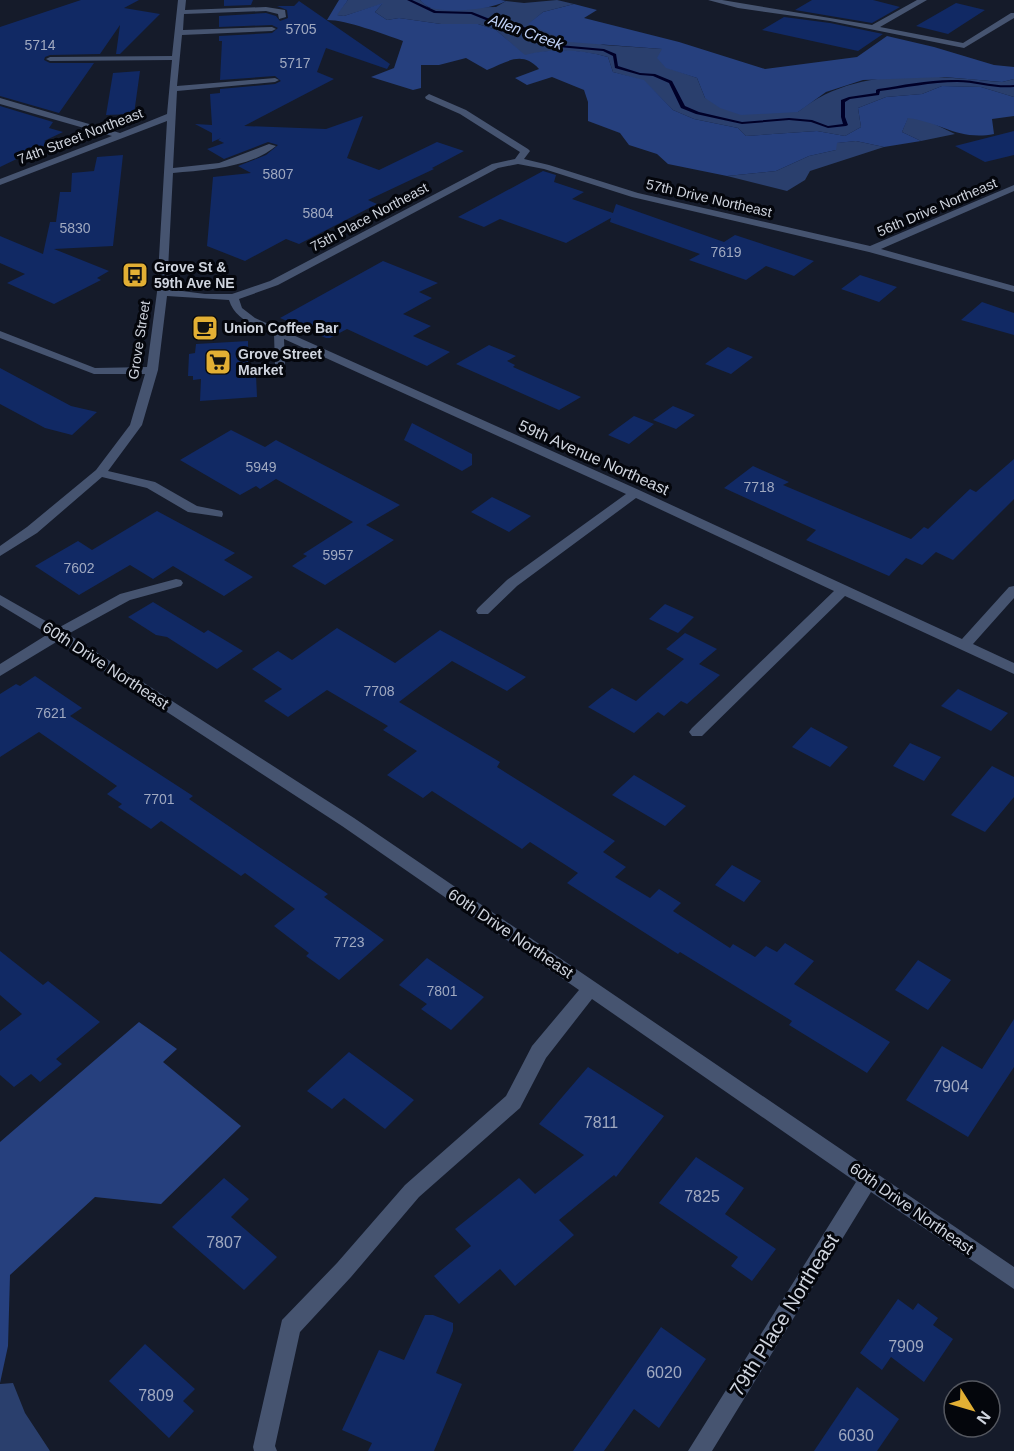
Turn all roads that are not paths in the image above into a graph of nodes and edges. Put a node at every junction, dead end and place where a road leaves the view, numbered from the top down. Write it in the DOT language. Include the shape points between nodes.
graph roads {
  1 [pos="182,0"];
  2 [pos="712,0"];
  3 [pos="922,0"];
  4 [pos="180,12"];
  5 [pos="1014,15"];
  6 [pos="282,17"];
  7 [pos="874,27"];
  8 [pos="272,29"];
  9 [pos="178,33"];
  10 [pos="176,58"];
  11 [pos="50,59"];
  12 [pos="275,80"];
  13 [pos="172,89"];
  14 [pos="429,96"];
  15 [pos="0,101"];
  16 [pos="171,116"];
  17 [pos="119,135"];
  18 [pos="272,146"];
  19 [pos="518,161"];
  20 [pos="167,171"];
  21 [pos="0,182"];
  22 [pos="1014,188"];
  23 [pos="871,249"];
  24 [pos="1014,289"];
  25 [pos="162,292"];
  26 [pos="232,297"];
  27 [pos="279,332"];
  28 [pos="0,334"];
  29 [pos="279,364"];
  30 [pos="152,370"];
  31 [pos="100,473"];
  32 [pos="635,493"];
  33 [pos="217,514"];
  34 [pos="0,552"];
  35 [pos="176,583"];
  36 [pos="843,590"];
  37 [pos="1014,590"];
  38 [pos="0,599"];
  39 [pos="483,611"];
  40 [pos="58,634"];
  41 [pos="964,646"];
  42 [pos="1014,669"];
  43 [pos="0,671"];
  44 [pos="697,732"];
  45 [pos="591,988"];
  46 [pos="869,1178"];
  47 [pos="1014,1279"];
  48 [pos="266,1451"];
  49 [pos="699,1451"];
  1 -- 4 [label="street, Grove Street"];
  2 -- 7 [label="street"];
  3 -- 7 [label="street"];
  4 -- 6 [label="street" via="266,9 282,12"];
  4 -- 9 [label="street, Grove Street"];
  5 -- 7 [label="street" via="964,46"];
  8 -- 9 [label="street"];
  9 -- 10 [label="street, Grove Street"];
  10 -- 11 [label="street"];
  10 -- 13 [label="street, Grove Street"];
  12 -- 13 [label="street"];
  13 -- 16 [label="street, Grove Street"];
  14 -- 19 [label="street" via="463,112 525,151"];
  15 -- 17 [label="street"];
  16 -- 17 [label="street, 74th Street Northeast"];
  16 -- 20 [label="street, Grove Street"];
  17 -- 21 [label="street, 74th Street Northeast"];
  18 -- 20 [label="street" via="220,166"];
  19 -- 23 [label="street, 57th Drive Northeast" via="635,195"];
  19 -- 26 [label="street, 75th Place Northeast" via="495,166 274,283"];
  20 -- 25 [label="street, Grove Street"];
  22 -- 23 [label="street, 56th Drive Northeast"];
  23 -- 24 [label="street, 57th Drive Northeast"];
  25 -- 26 [label="street"];
  25 -- 30 [label="street, Grove Street"];
  26 -- 27 [label="street, 59th Avenue Northeast" via="237,309 251,320"];
  27 -- 29 [label="street"];
  27 -- 32 [label="street, 59th Avenue Northeast"];
  28 -- 30 [label="street" via="94,371"];
  30 -- 31 [label="street, Grove Street" via="136,425"];
  31 -- 33 [label="street" via="151,484 194,508"];
  31 -- 34 [label="street, Grove Street"];
  32 -- 36 [label="street, 59th Avenue Northeast"];
  32 -- 39 [label="street" via="512,583"];
  35 -- 40 [label="street" via="125,597"];
  36 -- 41 [label="street, 59th Avenue Northeast"];
  36 -- 44 [label="street"];
  37 -- 41 [label="street"];
  38 -- 40 [label="street, 60th Drive Northeast"];
  40 -- 43 [label="street"];
  40 -- 45 [label="street, 60th Drive Northeast" via="348,822"];
  41 -- 42 [label="street, 59th Avenue Northeast"];
  45 -- 46 [label="street, 60th Drive Northeast"];
  45 -- 48 [label="street" via="539,1052 513,1102 412,1191 290,1327"];
  46 -- 47 [label="street, 60th Drive Northeast"];
  46 -- 49 [label="street, 79th Place Northeast"];
}
